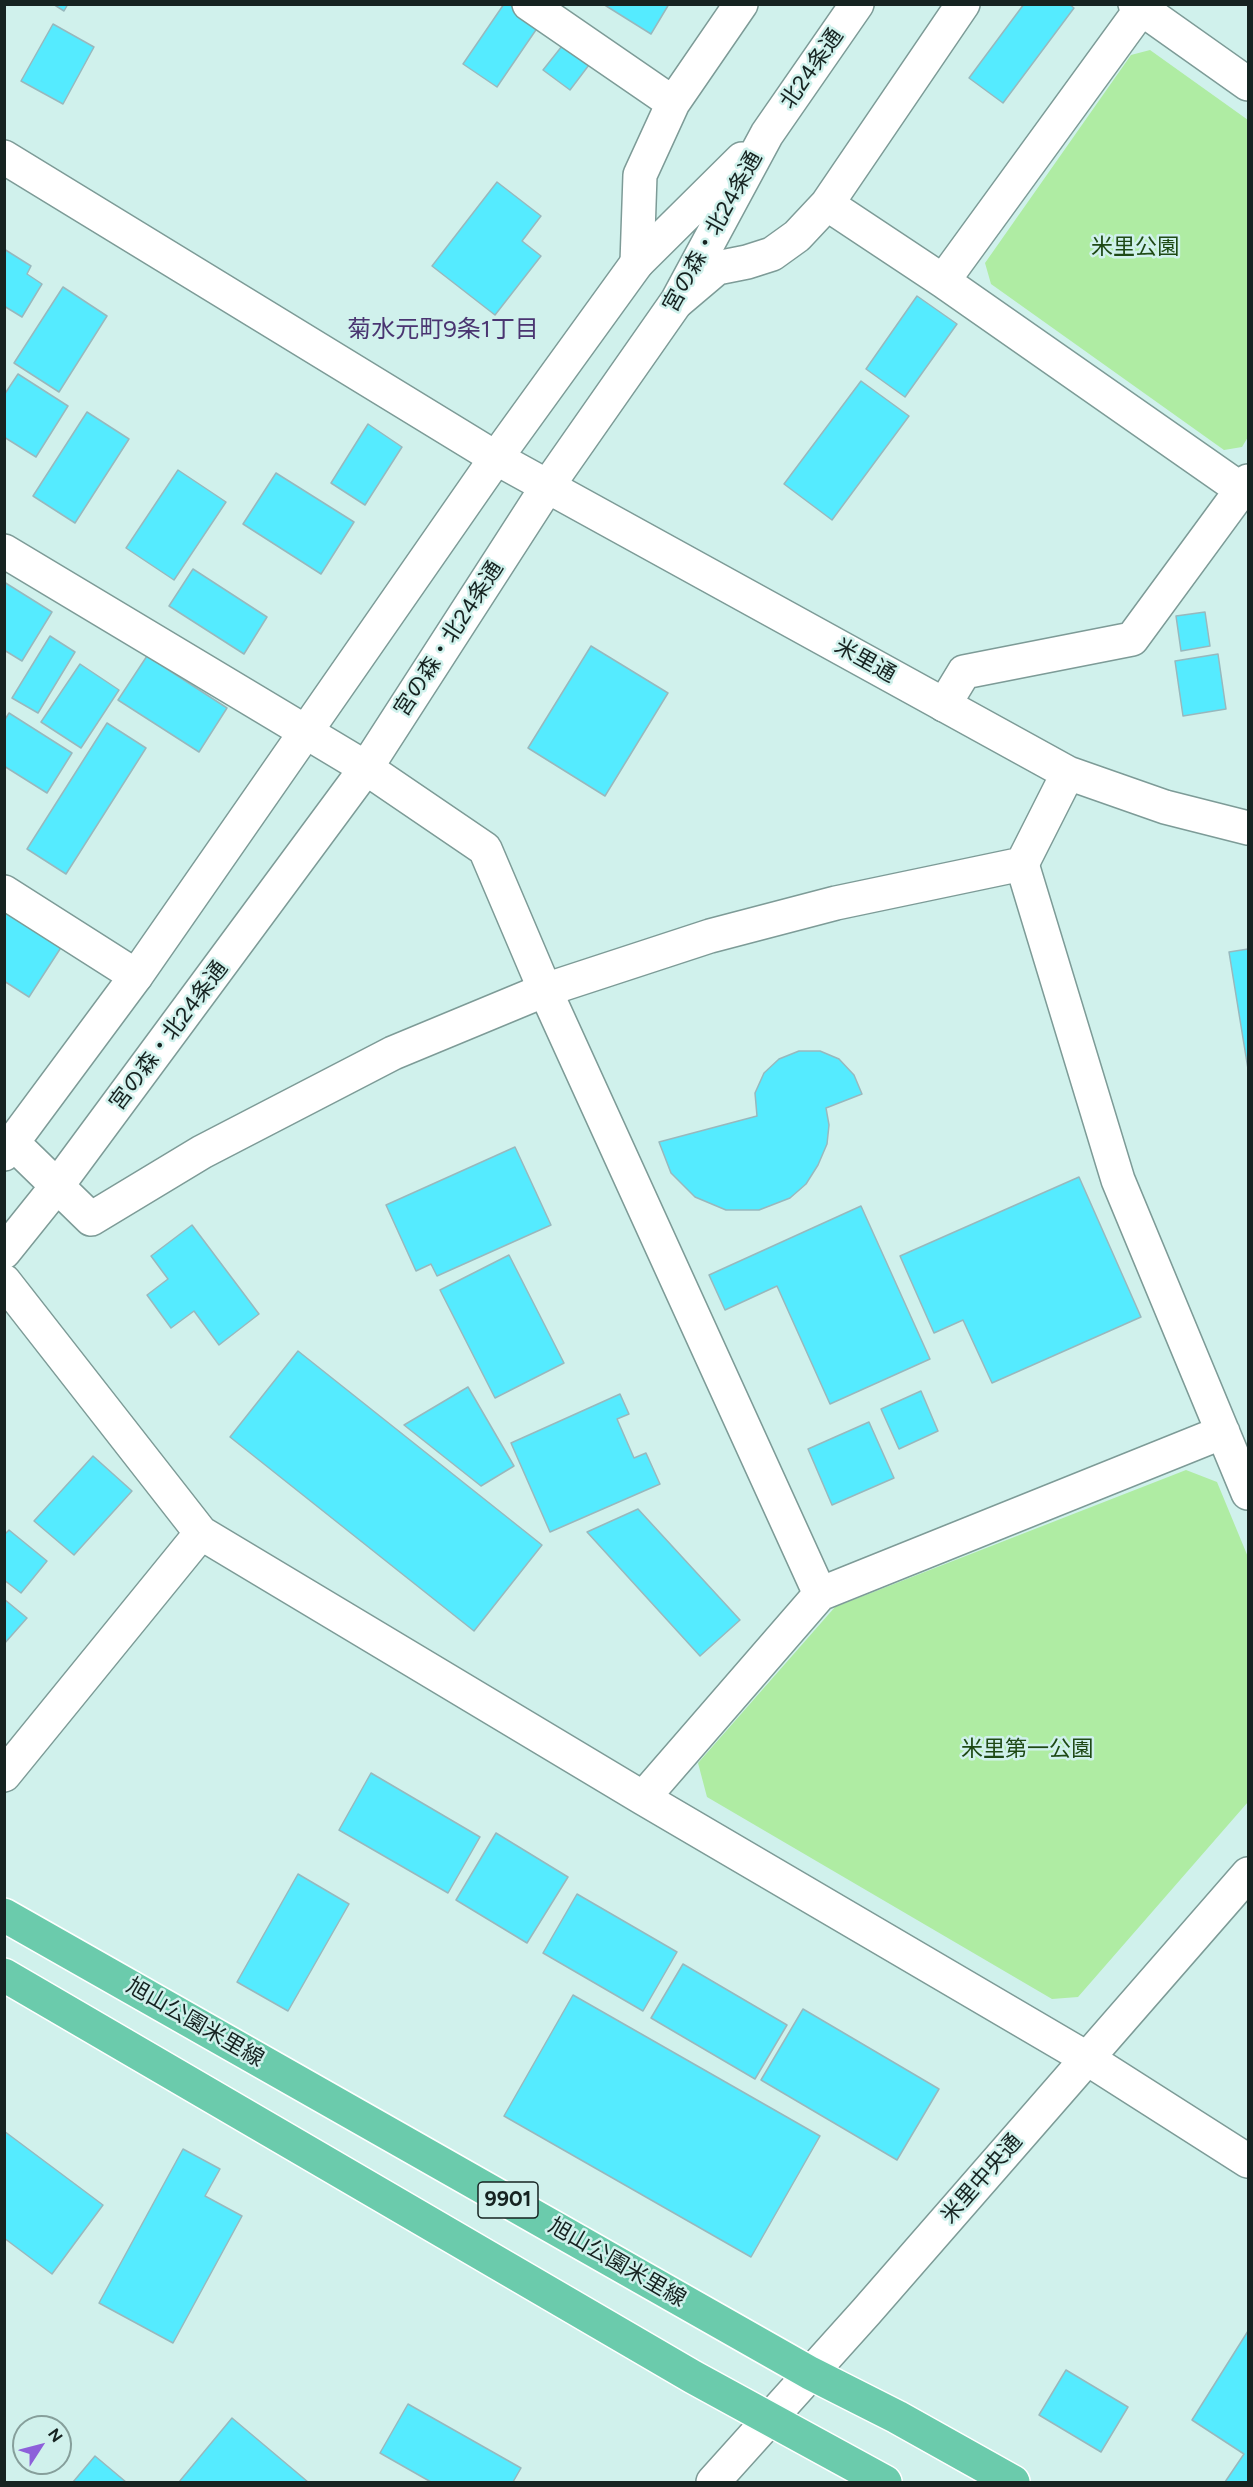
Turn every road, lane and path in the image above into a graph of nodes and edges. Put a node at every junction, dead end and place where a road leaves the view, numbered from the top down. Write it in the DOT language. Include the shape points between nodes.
graph roads {
  1 [pos="529,4"];
  2 [pos="741,4"];
  3 [pos="857,4"];
  4 [pos="963,4"];
  5 [pos="1138,7"];
  6 [pos="1248,84"];
  7 [pos="673,103"];
  8 [pos="767,134"];
  9 [pos="4,157"];
  10 [pos="827,204"];
  11 [pos="637,263"];
  12 [pos="943,281"];
  13 [pos="677,301"];
  14 [pos="496,458"];
  15 [pos="1245,486"];
  16 [pos="547,487"];
  17 [pos="4,551"];
  18 [pos="944,705"];
  19 [pos="306,734"];
  20 [pos="366,768"];
  21 [pos="1068,773"];
  22 [pos="1248,828"];
  23 [pos="1022,864"];
  24 [pos="4,892"];
  25 [pos="136,976"];
  26 [pos="545,990"];
  27 [pos="9,1149"];
  28 [pos="57,1186"];
  29 [pos="4,1252"];
  30 [pos="4,1281"];
  31 [pos="1223,1432"];
  32 [pos="1248,1493"];
  33 [pos="201,1533"];
  34 [pos="820,1594"];
  35 [pos="4,1775"];
  36 [pos="643,1798"];
  37 [pos="1248,1874"];
  38 [pos="4,1915"];
  39 [pos="4,1975"];
  40 [pos="1088,2059"];
  41 [pos="1248,2161"];
  42 [pos="810,2373"];
  43 [pos="768,2420"];
  44 [pos="713,2482"];
  45 [pos="885,2482"];
  46 [pos="1013,2482"];
  1 -- 7 [label="street"];
  2 -- 7 [label="street"];
  3 -- 8 [label="street, 北24条通"];
  4 -- 10 [label="street"];
  5 -- 6 [label="street"];
  5 -- 12 [label="street"];
  7 -- 11 [label="street" via="640,175"];
  8 -- 11 [label="street, 宮の森・北24条通"];
  8 -- 13 [label="street, 宮の森・北24条通"];
  9 -- 14 [label="street, 米里通"];
  10 -- 12 [label="street"];
  10 -- 13 [label="street" via="797,236 772,254 717,268"];
  11 -- 14 [label="street, 宮の森・北24条通"];
  12 -- 15 [label="street"];
  13 -- 16 [label="street, 宮の森・北24条通"];
  14 -- 16 [label="street, 米里通"];
  14 -- 19 [label="street, 宮の森・北24条通"];
  15 -- 18 [label="street" via="1132,639 964,672"];
  16 -- 18 [label="street, 米里通"];
  16 -- 20 [label="street, 宮の森・北24条通"];
  17 -- 19 [label="street"];
  18 -- 21 [label="street, 米里通"];
  19 -- 20 [label="street"];
  19 -- 25 [label="street, 宮の森・北24条通"];
  20 -- 26 [label="street" via="485,849"];
  20 -- 28 [label="street, 宮の森・北24条通"];
  21 -- 22 [label="street, 米里通" via="1165,807"];
  21 -- 23 [label="street"];
  23 -- 26 [label="street" via="836,903 710,936"];
  23 -- 31 [label="street" via="1118,1180"];
  24 -- 25 [label="street"];
  25 -- 27 [label="street, 宮の森・北24条通"];
  26 -- 28 [label="street" via="393,1053 202,1152 92,1219"];
  26 -- 34 [label="street"];
  27 -- 28 [label="street"];
  28 -- 29 [label="street, 宮の森・北24条通"];
  30 -- 33 [label="street"];
  31 -- 32 [label="street"];
  31 -- 34 [label="street"];
  33 -- 35 [label="street"];
  33 -- 36 [label="street"];
  34 -- 36 [label="street"];
  36 -- 40 [label="street"];
  37 -- 40 [label="street, 米里中央通"];
  38 -- 42 [label="main road, 旭山公園米里線 / 9901"];
  39 -- 43 [label="main road, 9901"];
  40 -- 41 [label="street"];
  40 -- 42 [label="street, 米里中央通"];
  42 -- 43 [label="street, 米里中央通"];
  42 -- 46 [label="main road, 旭山公園米里線 / 9901"];
  43 -- 44 [label="street, 米里中央通"];
  43 -- 45 [label="main road, 9901"];
}
